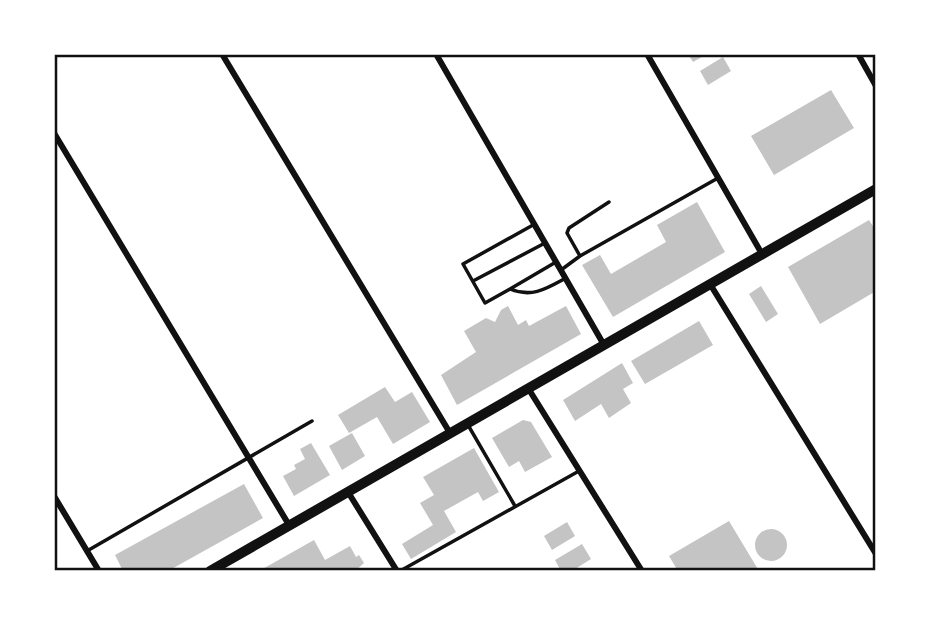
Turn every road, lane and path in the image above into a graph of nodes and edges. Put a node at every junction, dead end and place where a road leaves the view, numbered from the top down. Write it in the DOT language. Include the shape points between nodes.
graph roads {
  1 [pos="222,54"];
  2 [pos="436,54"];
  3 [pos="647,54"];
  4 [pos="858,54"];
  5 [pos="876,86"];
  6 [pos="54,133"];
  7 [pos="718,178"];
  8 [pos="876,189"];
  9 [pos="609,202"];
  10 [pos="535,225"];
  11 [pos="545,243"];
  12 [pos="762,254"];
  13 [pos="580,256"];
  14 [pos="556,262"];
  15 [pos="561,271"];
  16 [pos="566,278"];
  17 [pos="472,282"];
  18 [pos="710,284"];
  19 [pos="510,289"];
  20 [pos="604,345"];
  21 [pos="528,388"];
  22 [pos="312,421"];
  23 [pos="467,423"];
  24 [pos="450,433"];
  25 [pos="248,459"];
  26 [pos="580,470"];
  27 [pos="348,492"];
  28 [pos="54,496"];
  29 [pos="515,506"];
  30 [pos="289,525"];
  31 [pos="87,551"];
  32 [pos="876,554"];
  33 [pos="99,571"];
  34 [pos="210,571"];
  35 [pos="398,571"];
  36 [pos="642,571"];
  1 -- 24 [label="street"];
  2 -- 10 [label="street"];
  3 -- 7 [label="street"];
  4 -- 5 [label="street"];
  6 -- 25 [label="street"];
  7 -- 12 [label="street"];
  7 -- 13 [label="lane"];
  8 -- 12 [label="main road"];
  9 -- 13 [label="lane" via="569,228 567,233"];
  10 -- 11 [label="street"];
  10 -- 17 [label="lane" via="463,264"];
  11 -- 14 [label="street"];
  11 -- 17 [label="lane"];
  12 -- 18 [label="main road"];
  13 -- 15 [label="lane"];
  14 -- 15 [label="street"];
  14 -- 19 [label="lane"];
  15 -- 16 [label="street"];
  16 -- 19 [label="lane" via="541,292 524,295"];
  16 -- 20 [label="street"];
  17 -- 19 [label="lane" via="485,303"];
  18 -- 20 [label="main road"];
  18 -- 32 [label="street"];
  20 -- 21 [label="main road"];
  21 -- 23 [label="main road"];
  21 -- 26 [label="street"];
  22 -- 25 [label="lane"];
  23 -- 24 [label="main road"];
  23 -- 29 [label="lane"];
  24 -- 27 [label="main road"];
  25 -- 30 [label="street"];
  25 -- 31 [label="lane"];
  26 -- 29 [label="lane"];
  26 -- 36 [label="street"];
  27 -- 30 [label="main road"];
  27 -- 35 [label="street"];
  28 -- 31 [label="street"];
  29 -- 35 [label="lane"];
  30 -- 34 [label="main road"];
  31 -- 33 [label="street"];
}
